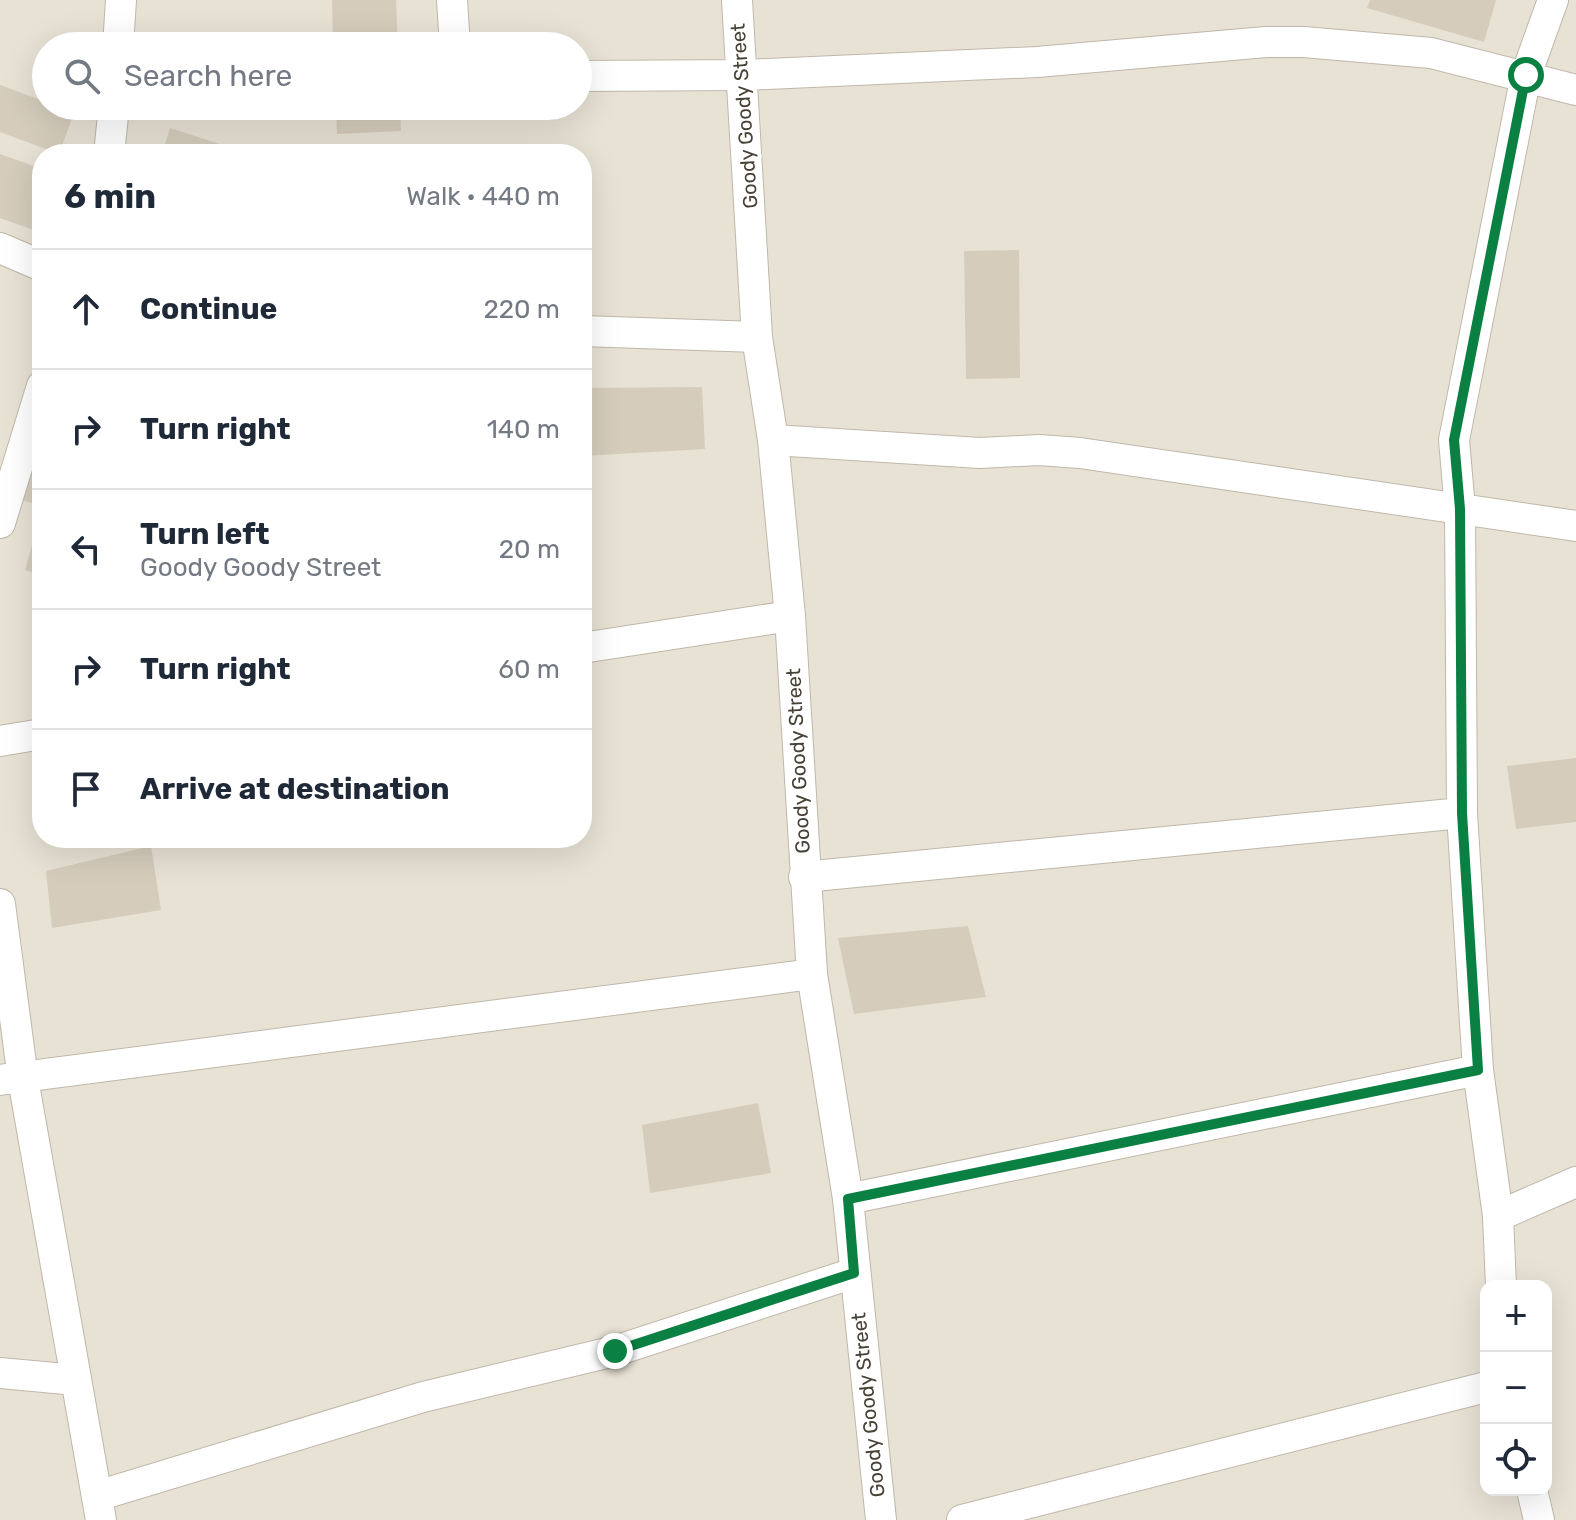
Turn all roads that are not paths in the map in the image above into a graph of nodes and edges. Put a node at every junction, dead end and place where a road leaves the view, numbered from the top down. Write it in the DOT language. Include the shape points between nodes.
graph roads {
  1 [pos="121,0"];
  2 [pos="452,0"];
  3 [pos="737,0"];
  4 [pos="1553,0"];
  5 [pos="119,32"];
  6 [pos="454,32"];
  7 [pos="743,75"];
  8 [pos="1526,75"];
  9 [pos="592,76"];
  10 [pos="1576,90"];
  11 [pos="113,120"];
  12 [pos="110,144"];
  13 [pos="0,248"];
  14 [pos="32,262"];
  15 [pos="592,331"];
  16 [pos="757,337"];
  17 [pos="32,419"];
  18 [pos="773,440"];
  19 [pos="1460,509"];
  20 [pos="0,523"];
  21 [pos="1576,526"];
  22 [pos="790,616"];
  23 [pos="592,646"];
  24 [pos="32,736"];
  25 [pos="0,741"];
  26 [pos="1462,813"];
  27 [pos="804,877"];
  28 [pos="0,904"];
  29 [pos="812,974"];
  30 [pos="1478,1070"];
  31 [pos="11,1080"];
  32 [pos="1576,1182"];
  33 [pos="848,1199"];
  34 [pos="1498,1216"];
  35 [pos="854,1273"];
  36 [pos="1501,1280"];
  37 [pos="0,1373"];
  38 [pos="76,1380"];
  39 [pos="1480,1389"];
  40 [pos="1533,1496"];
  41 [pos="99,1508"];
  42 [pos="881,1520"];
  43 [pos="962,1520"];
  44 [pos="1539,1520"];
  1 -- 5 [label="street"];
  2 -- 6 [label="street"];
  3 -- 7 [label="street, Goody Goody Street"];
  4 -- 8 [label="street"];
  7 -- 8 [label="street" via="1037,62 1266,42 1431,53"];
  7 -- 9 [label="street"];
  7 -- 16 [label="street, Goody Goody Street"];
  8 -- 10 [label="street"];
  8 -- 19 [label="street" via="1454,440"];
  11 -- 12 [label="street"];
  13 -- 14 [label="street"];
  15 -- 16 [label="street"];
  16 -- 18 [label="street, Goody Goody Street"];
  17 -- 20 [label="street"];
  18 -- 19 [label="street" via="980,453 1080,453"];
  18 -- 22 [label="street, Goody Goody Street"];
  19 -- 21 [label="street"];
  19 -- 26 [label="street"];
  22 -- 23 [label="street"];
  22 -- 27 [label="street, Goody Goody Street"];
  24 -- 25 [label="street"];
  26 -- 27 [label="street"];
  26 -- 30 [label="street"];
  27 -- 29 [label="street, Goody Goody Street"];
  28 -- 31 [label="street"];
  29 -- 31 [label="street"];
  29 -- 33 [label="street, Goody Goody Street"];
  30 -- 33 [label="street"];
  30 -- 34 [label="street"];
  31 -- 38 [label="street"];
  32 -- 34 [label="street"];
  33 -- 35 [label="street, Goody Goody Street"];
  34 -- 36 [label="street"];
  35 -- 41 [label="street" via="615,1351 423,1397"];
  35 -- 42 [label="street, Goody Goody Street"];
  37 -- 38 [label="street"];
  38 -- 41 [label="street"];
  39 -- 43 [label="street"];
  40 -- 44 [label="street"];
}
